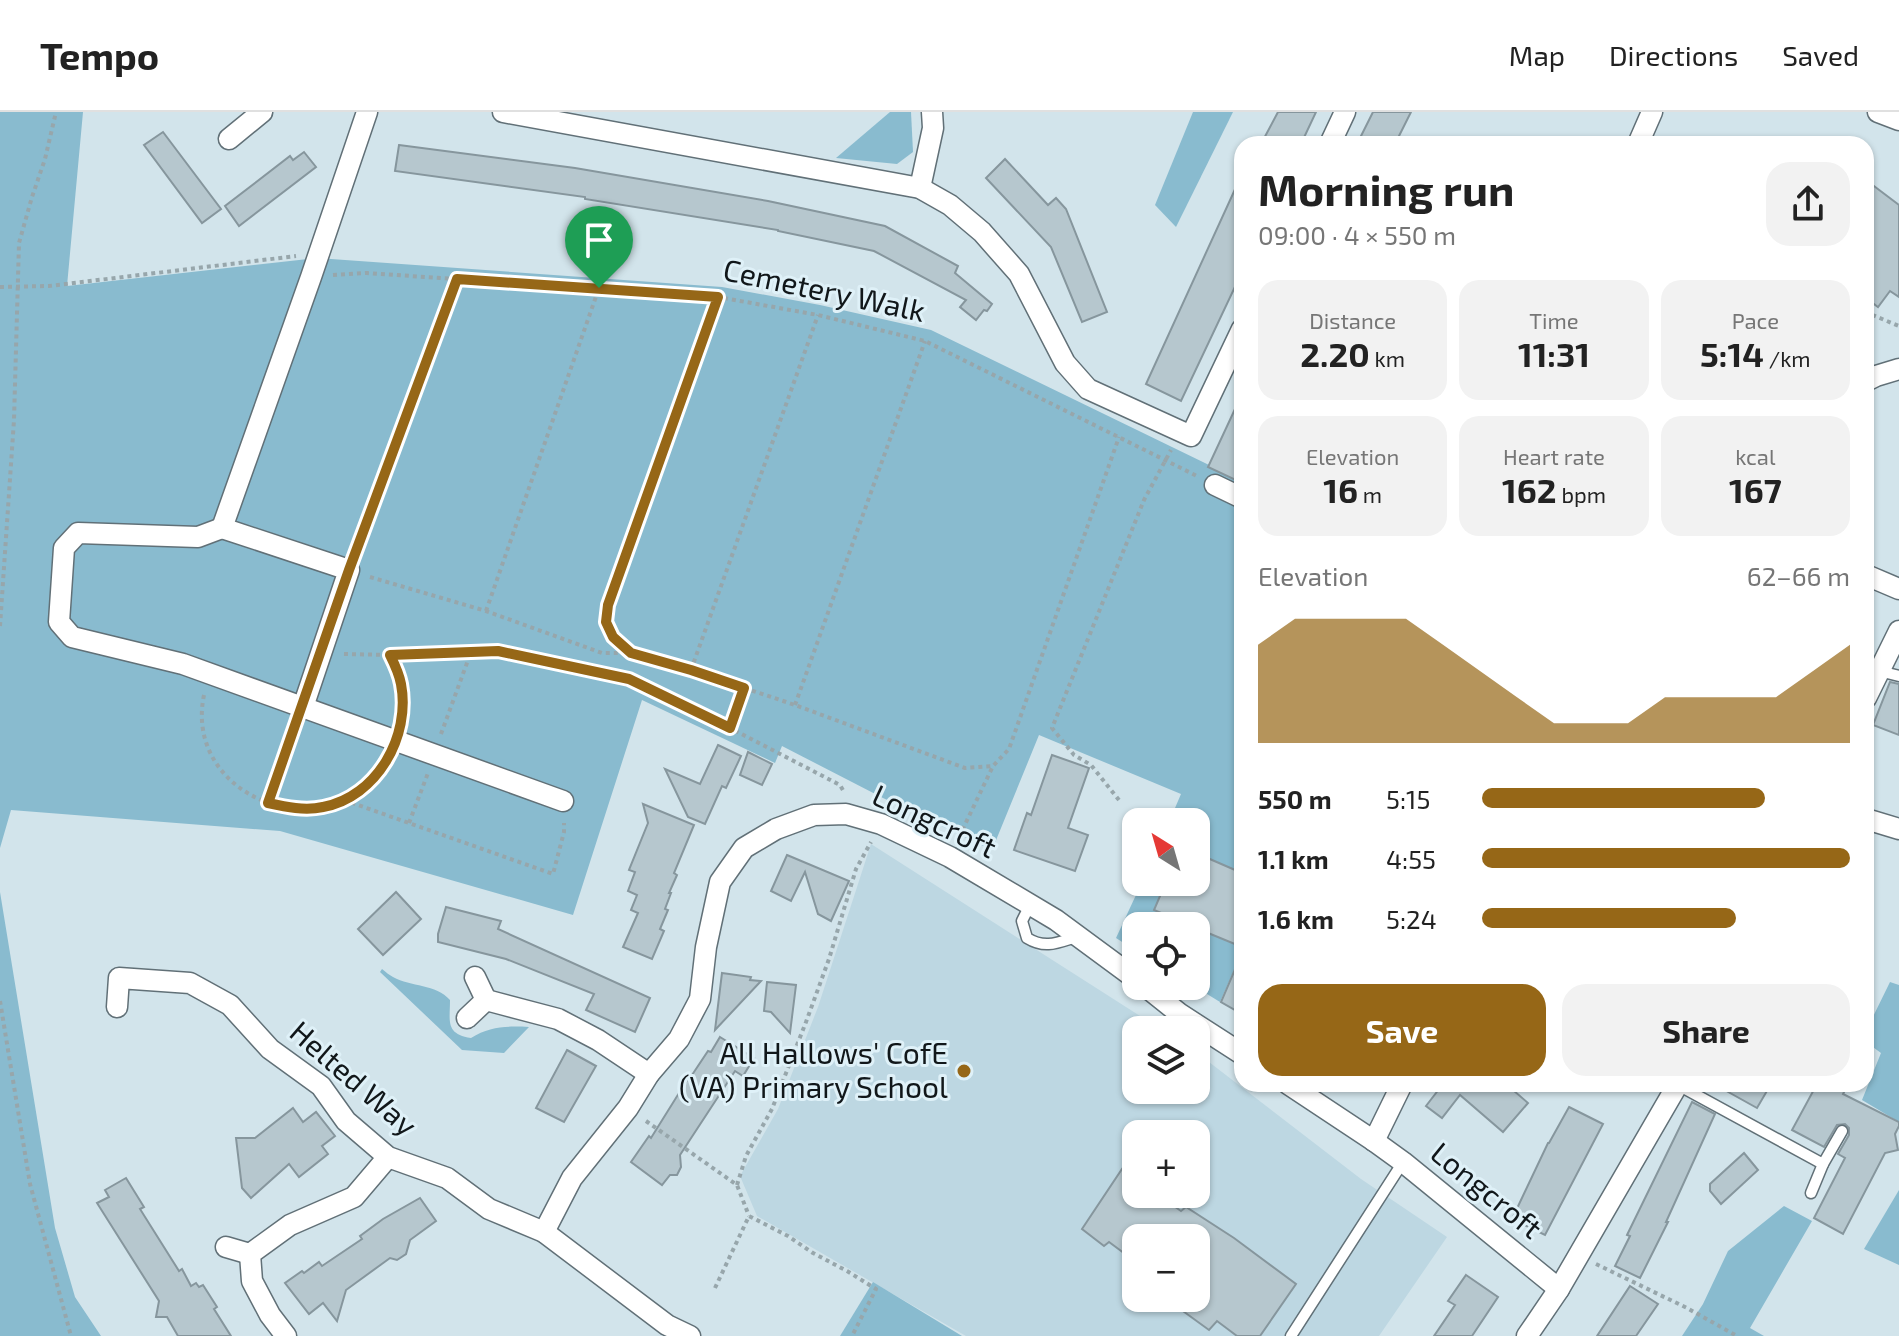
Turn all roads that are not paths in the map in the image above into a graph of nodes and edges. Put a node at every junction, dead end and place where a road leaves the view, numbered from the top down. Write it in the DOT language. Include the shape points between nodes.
graph roads {
  1 [pos="262,112"];
  2 [pos="367,112"];
  3 [pos="503,112"];
  4 [pos="932,112"];
  5 [pos="1345,112"];
  6 [pos="1652,112"];
  7 [pos="1878,112"];
  8 [pos="1899,120"];
  9 [pos="1334,136"];
  10 [pos="1642,136"];
  11 [pos="229,139"];
  12 [pos="920,188"];
  13 [pos="1234,344"];
  14 [pos="1899,369"];
  15 [pos="1874,377"];
  16 [pos="1215,485"];
  17 [pos="1234,494"];
  18 [pos="222,528"];
  19 [pos="1874,578"];
  20 [pos="1899,589"];
  21 [pos="1899,631"];
  22 [pos="1889,674"];
  23 [pos="1874,690"];
  24 [pos="303,707"];
  25 [pos="563,801"];
  26 [pos="1874,821"];
  27 [pos="1899,829"];
  28 [pos="1030,905"];
  29 [pos="1078,936"];
  30 [pos="1122,969"];
  31 [pos="475,977"];
  32 [pos="486,1000"];
  33 [pos="1162,1000"];
  34 [pos="117,1007"];
  35 [pos="467,1018"];
  36 [pos="1234,1049"];
  37 [pos="649,1074"];
  38 [pos="1300,1092"];
  39 [pos="1398,1092"];
  40 [pos="1673,1092"];
  41 [pos="1692,1092"];
  42 [pos="1842,1131"];
  43 [pos="1374,1141"];
  44 [pos="388,1157"];
  45 [pos="1403,1162"];
  46 [pos="1823,1164"];
  47 [pos="1811,1193"];
  48 [pos="544,1232"];
  49 [pos="226,1247"];
  50 [pos="250,1254"];
  51 [pos="1559,1289"];
  52 [pos="1529,1335"];
  53 [pos="286,1336"];
  54 [pos="690,1336"];
  55 [pos="1291,1336"];
  1 -- 11 [label="street"];
  2 -- 18 [label="street"];
  3 -- 12 [label="street"];
  4 -- 12 [label="street"];
  5 -- 9 [label="street"];
  6 -- 10 [label="street"];
  7 -- 8 [label="street"];
  12 -- 13 [label="street" via="982,232 1019,274 1065,363 1088,389 1185,433"];
  14 -- 15 [label="street"];
  16 -- 17 [label="street"];
  18 -- 24 [label="street" via="349,570"];
  18 -- 24 [label="street" via="198,537 78,533 64,548 59,622 72,637 183,664"];
  19 -- 20 [label="street"];
  21 -- 22 [label="street"];
  22 -- 23 [label="street"];
  24 -- 25 [label="street"];
  26 -- 27 [label="street"];
  28 -- 29 [label="street, Longcroft"];
  28 -- 29 [label="lane" via="1022,921 1027,938 1038,945"];
  28 -- 37 [label="street, Longcroft" via="881,824 846,814 814,815 776,829 744,848 720,882 700,999 679,1039"];
  29 -- 30 [label="street, Longcroft"];
  31 -- 32 [label="street"];
  32 -- 35 [label="street"];
  32 -- 37 [label="street" via="558,1019"];
  33 -- 36 [label="street"];
  34 -- 44 [label="street, Helted Way" via="119,978 190,983 230,1005 270,1049 321,1086 346,1121"];
  37 -- 48 [label="street, Longcroft" via="572,1178"];
  38 -- 43 [label="street, Longcroft"];
  39 -- 43 [label="street"];
  40 -- 51 [label="street"];
  41 -- 46 [label="lane"];
  42 -- 46 [label="lane"];
  43 -- 45 [label="street, Longcroft"];
  44 -- 48 [label="street, Helted Way" via="447,1178 489,1209"];
  44 -- 50 [label="street" via="354,1197 290,1225"];
  45 -- 51 [label="street, Longcroft"];
  45 -- 55 [label="lane"];
  46 -- 47 [label="lane"];
  48 -- 54 [label="street, Helted Way" via="667,1325"];
  49 -- 50 [label="street"];
  50 -- 53 [label="street" via="252,1281"];
  51 -- 52 [label="street"];
}
